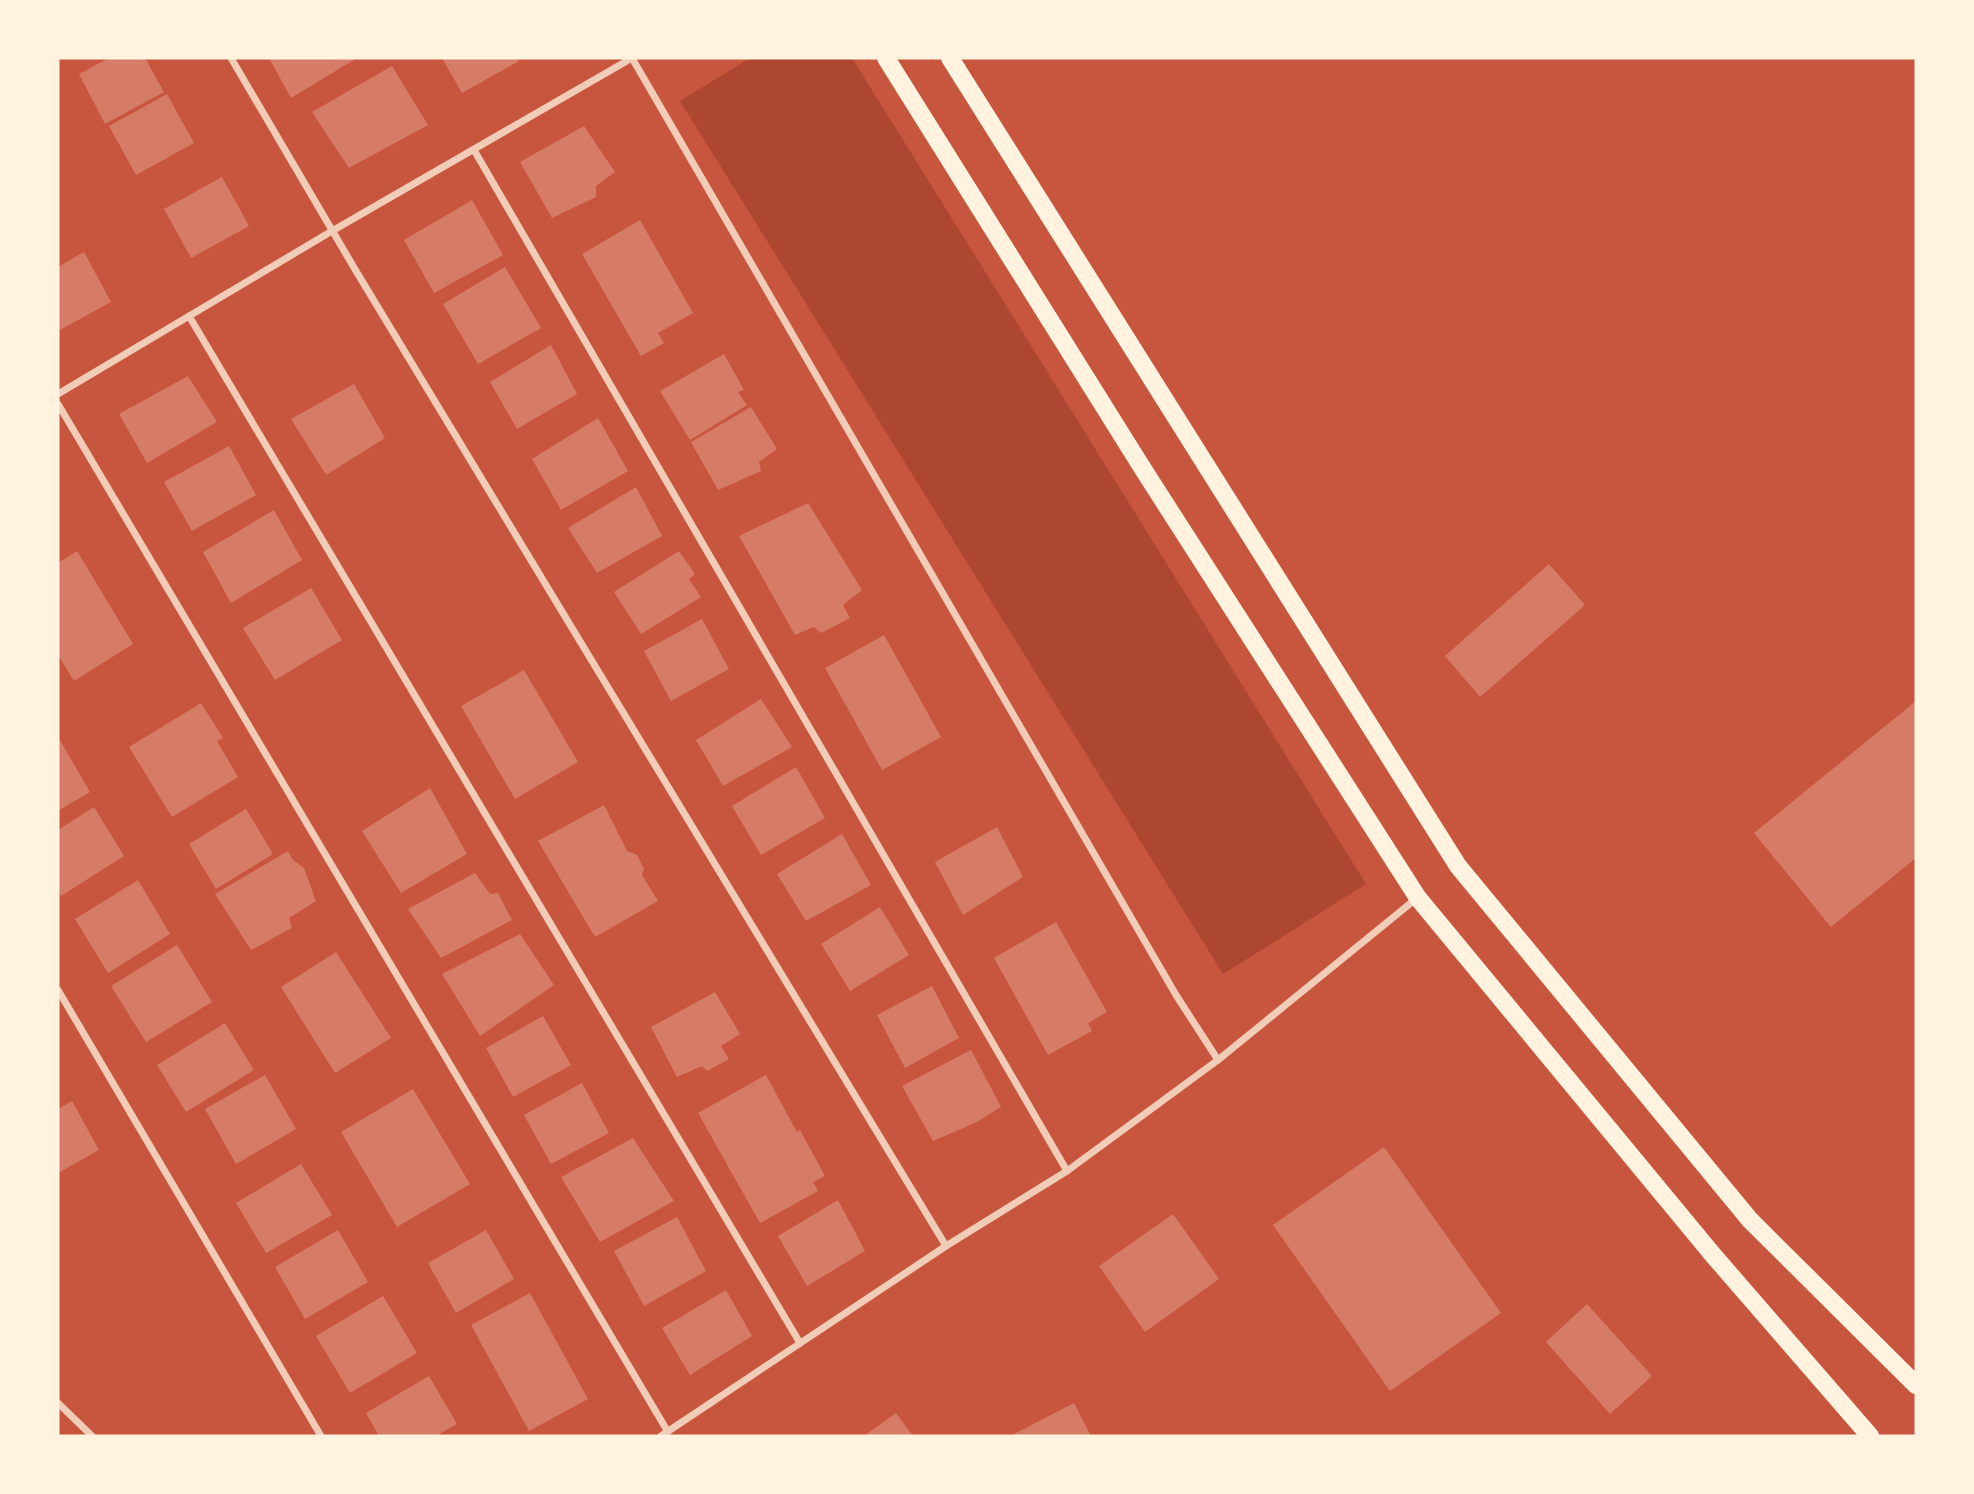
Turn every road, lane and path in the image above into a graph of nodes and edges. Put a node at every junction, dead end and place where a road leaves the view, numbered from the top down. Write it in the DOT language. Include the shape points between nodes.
graph roads {
  1 [pos="231,58"];
  2 [pos="632,58"];
  3 [pos="886,58"];
  4 [pos="950,58"];
  5 [pos="474,150"];
  6 [pos="332,231"];
  7 [pos="189,316"];
  8 [pos="58,394"];
  9 [pos="58,404"];
  10 [pos="1418,898"];
  11 [pos="58,990"];
  12 [pos="1218,1060"];
  13 [pos="1067,1171"];
  14 [pos="946,1246"];
  15 [pos="800,1343"];
  16 [pos="1916,1385"];
  17 [pos="58,1403"];
  18 [pos="664,1434"];
  19 [pos="92,1436"];
  20 [pos="321,1436"];
  21 [pos="1870,1436"];
  1 -- 6 [label="street"];
  2 -- 5 [label="street"];
  2 -- 12 [label="street"];
  3 -- 10 [label="main road"];
  4 -- 16 [label="main road" via="1458,866 1750,1220"];
  5 -- 6 [label="street"];
  5 -- 13 [label="street"];
  6 -- 7 [label="street"];
  6 -- 14 [label="street"];
  7 -- 8 [label="street"];
  7 -- 15 [label="street"];
  9 -- 18 [label="street"];
  10 -- 12 [label="street"];
  10 -- 21 [label="main road" via="1713,1255"];
  11 -- 20 [label="street"];
  12 -- 13 [label="street"];
  13 -- 14 [label="street"];
  14 -- 15 [label="street"];
  15 -- 18 [label="street"];
  17 -- 19 [label="street"];
}
